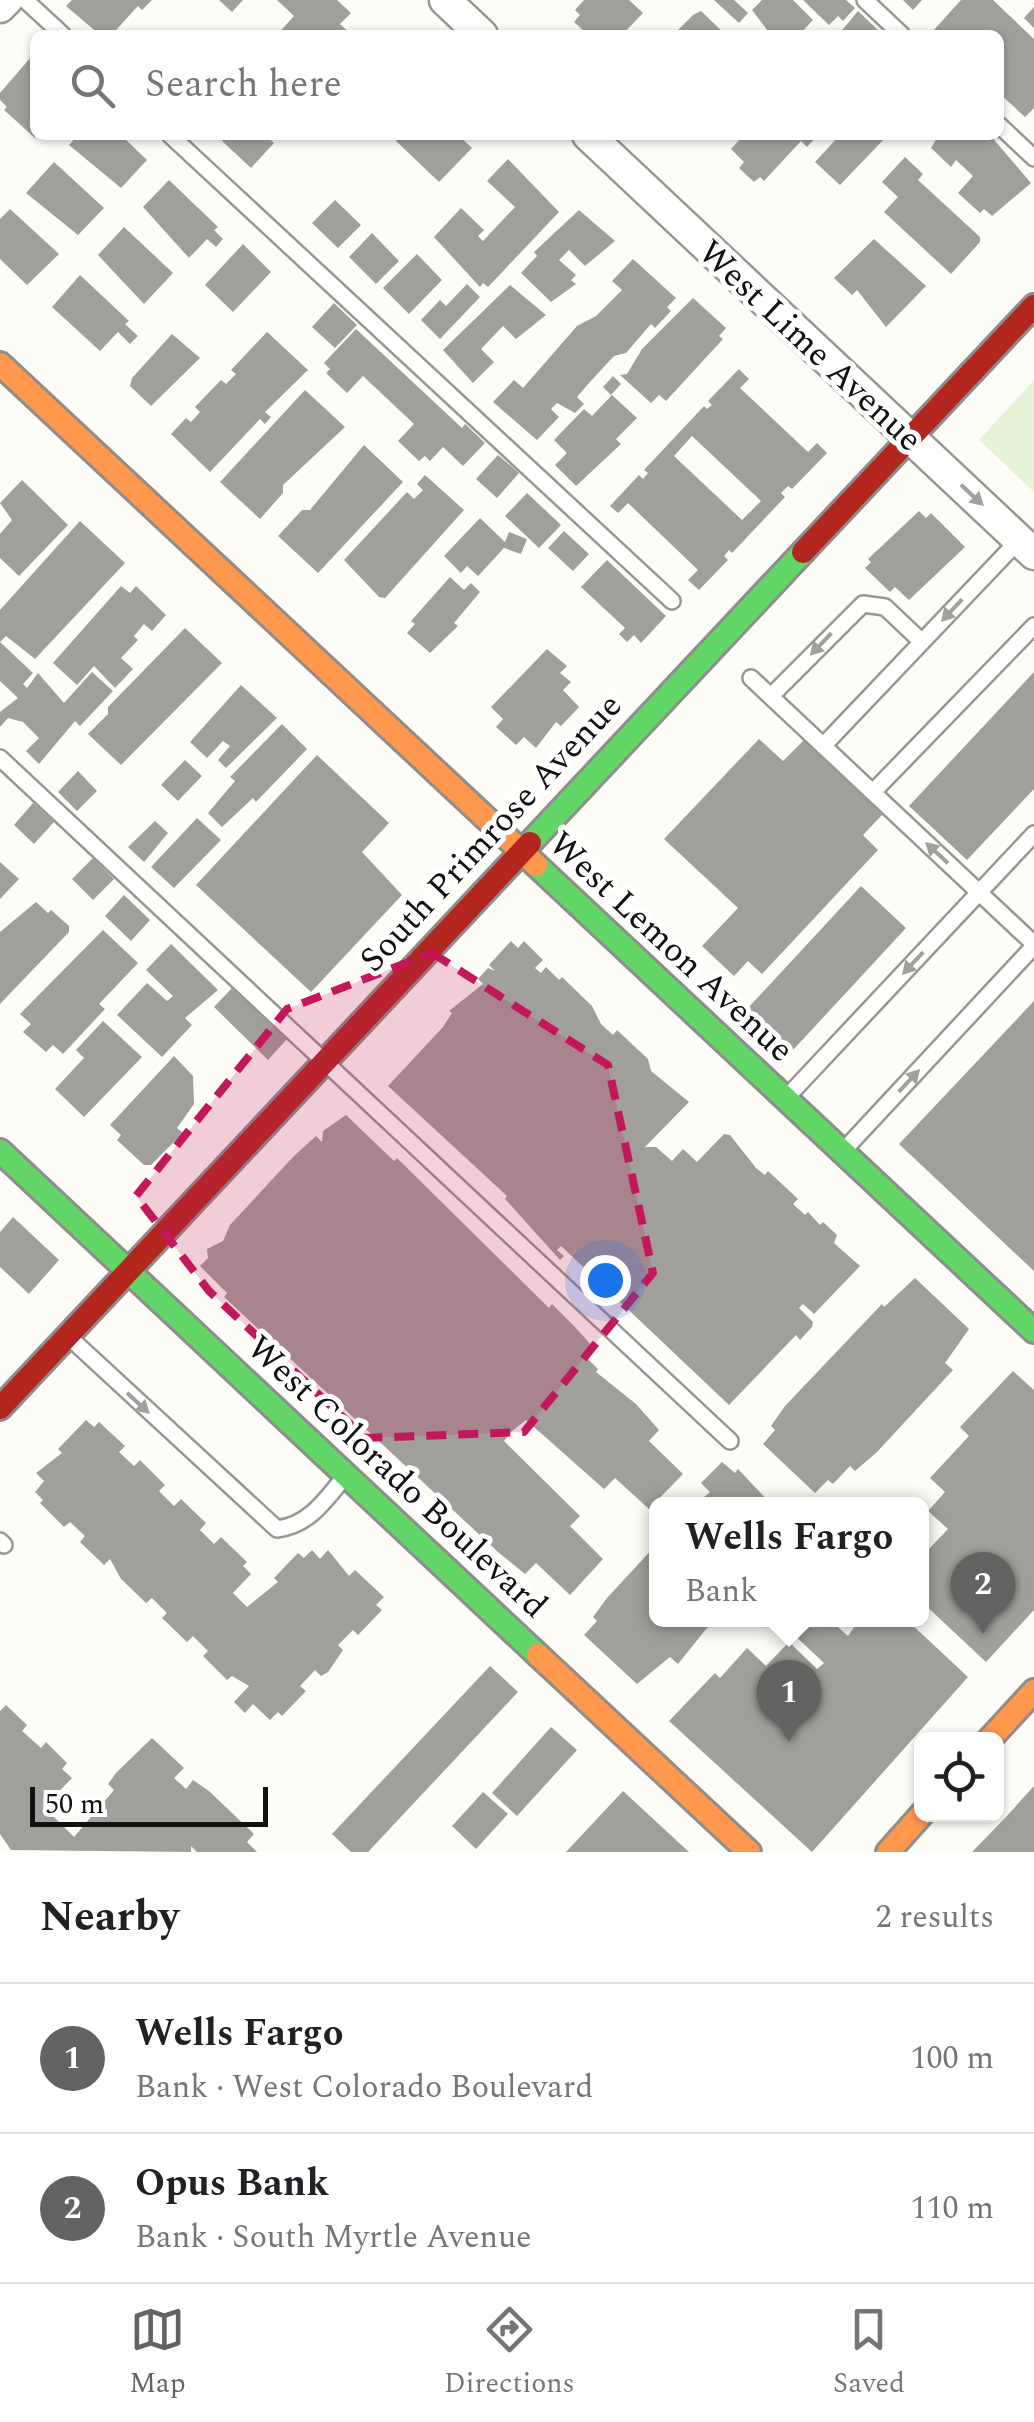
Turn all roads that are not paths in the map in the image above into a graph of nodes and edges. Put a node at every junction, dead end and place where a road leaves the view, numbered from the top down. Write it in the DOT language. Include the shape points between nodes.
graph roads {
  1 [pos="6,0"];
  2 [pos="25,0"];
  3 [pos="445,0"];
  4 [pos="865,0"];
  5 [pos="0,7"];
  6 [pos="58,30"];
  7 [pos="477,30"];
  8 [pos="897,30"];
  9 [pos="1004,130"];
  10 [pos="175,140"];
  11 [pos="593,140"];
  12 [pos="1034,158"];
  13 [pos="1034,306"];
  14 [pos="0,364"];
  15 [pos="909,437"];
  16 [pos="1027,547"];
  17 [pos="672,602"];
  18 [pos="1034,626"];
  19 [pos="922,642"];
  20 [pos="751,678"];
  21 [pos="771,696"];
  22 [pos="823,746"];
  23 [pos="0,758"];
  24 [pos="872,792"];
  25 [pos="1034,834"];
  26 [pos="520,852"];
  27 [pos="979,892"];
  28 [pos="1034,945"];
  29 [pos="324,1061"];
  30 [pos="785,1099"];
  31 [pos="0,1151"];
  32 [pos="842,1152"];
  33 [pos="128,1270"];
  34 [pos="1034,1331"];
  35 [pos="67,1336"];
  36 [pos="0,1408"];
  37 [pos="730,1441"];
  38 [pos="346,1475"];
  39 [pos="1034,1690"];
  40 [pos="996,1732"];
  41 [pos="915,1822"];
  42 [pos="748,1852"];
  43 [pos="888,1852"];
  1 -- 5 [label="street"];
  2 -- 6 [label="lane"];
  3 -- 7 [label="street"];
  4 -- 8 [label="lane"];
  9 -- 12 [label="lane"];
  10 -- 17 [label="lane"];
  11 -- 15 [label="street, West Lime Avenue"];
  13 -- 15 [label="street, South Primrose Avenue"];
  14 -- 26 [label="street, West Lemon Avenue"];
  15 -- 16 [label="street, West Lime Avenue, one-way"];
  15 -- 26 [label="street, South Primrose Avenue"];
  16 -- 19 [label="lane, one-way"];
  18 -- 24 [label="lane"];
  19 -- 21 [label="lane, one-way" via="885,606 863,604"];
  19 -- 22 [label="lane"];
  20 -- 21 [label="lane"];
  21 -- 22 [label="lane"];
  22 -- 24 [label="lane"];
  23 -- 29 [label="lane"];
  27 -- 24 [label="lane, one-way"];
  25 -- 27 [label="lane"];
  26 -- 29 [label="street, South Primrose Avenue"];
  26 -- 30 [label="street, West Lemon Avenue"];
  27 -- 28 [label="lane"];
  27 -- 30 [label="lane, one-way"];
  32 -- 28 [label="lane, one-way"];
  29 -- 33 [label="street, South Primrose Avenue"];
  29 -- 37 [label="lane"];
  30 -- 32 [label="street, West Lemon Avenue"];
  31 -- 33 [label="street, West Colorado Boulevard"];
  32 -- 34 [label="street, West Lemon Avenue"];
  33 -- 35 [label="street, South Primrose Avenue"];
  33 -- 38 [label="street, West Colorado Boulevard"];
  35 -- 36 [label="street, South Primrose Avenue"];
  35 -- 38 [label="lane, one-way" via="277,1529 312,1514"];
  38 -- 42 [label="street, West Colorado Boulevard"];
  39 -- 40 [label="street"];
  41 -- 43 [label="street"];
}
